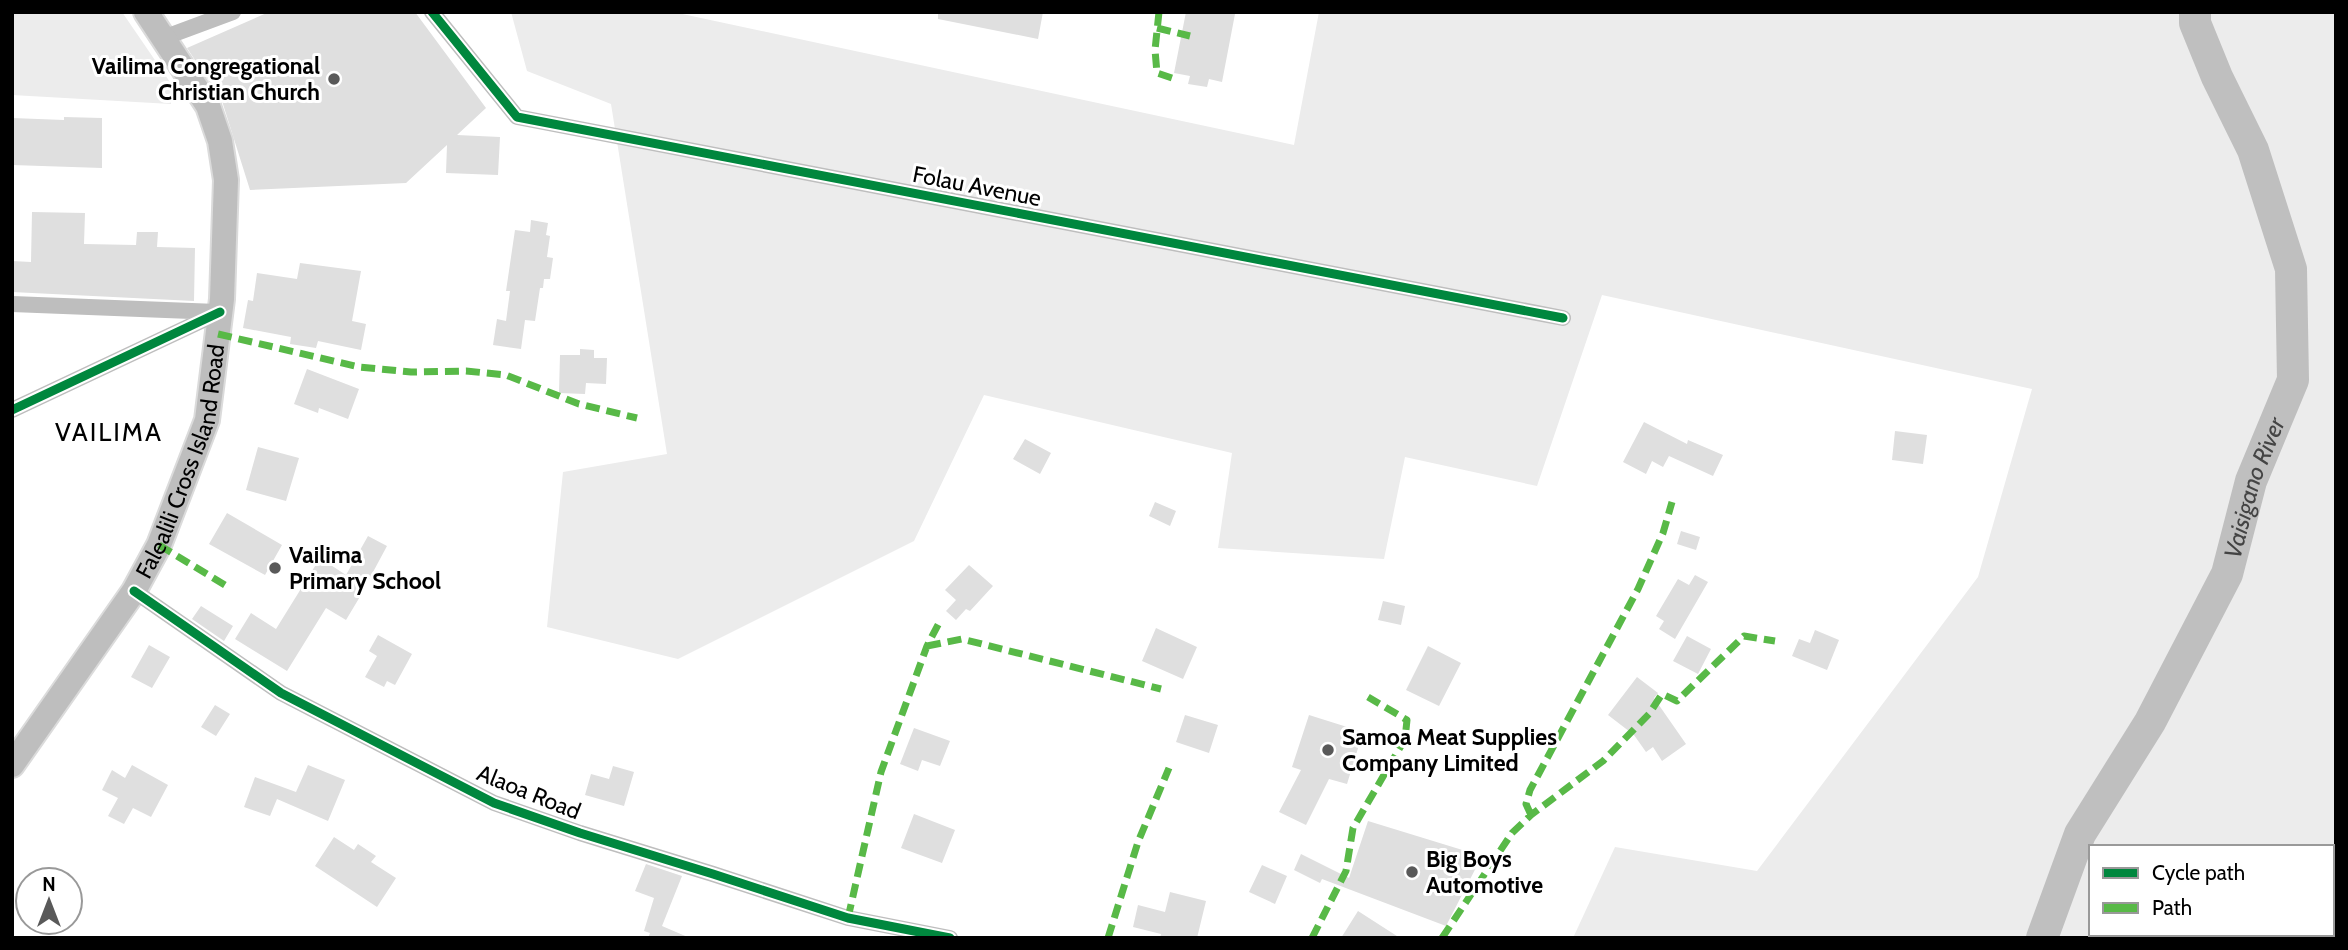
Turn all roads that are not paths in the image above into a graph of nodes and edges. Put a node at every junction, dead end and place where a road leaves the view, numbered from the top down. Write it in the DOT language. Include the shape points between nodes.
graph roads {
  1 [pos="146,12"];
  2 [pos="233,12"];
  3 [pos="432,12"];
  4 [pos="163,38"];
  5 [pos="12,304"];
  6 [pos="220,312"];
  7 [pos="1563,318"];
  8 [pos="12,410"];
  9 [pos="134,591"];
  10 [pos="12,765"];
  11 [pos="950,938"];
  1 -- 4 [label="main road, Falealili Cross Island Road"];
  2 -- 4 [label="street"];
  3 -- 7 [label="street, Folau Avenue" via="517,117"];
  4 -- 6 [label="main road, Falealili Cross Island Road" via="208,106 220,141 226,180"];
  5 -- 6 [label="street"];
  6 -- 8 [label="street"];
  6 -- 9 [label="main road, Falealili Cross Island Road" via="207,420 159,545"];
  9 -- 10 [label="main road, Falealili Cross Island Road"];
  9 -- 11 [label="street, Alaoa Road" via="281,694 494,803 848,918"];
}
